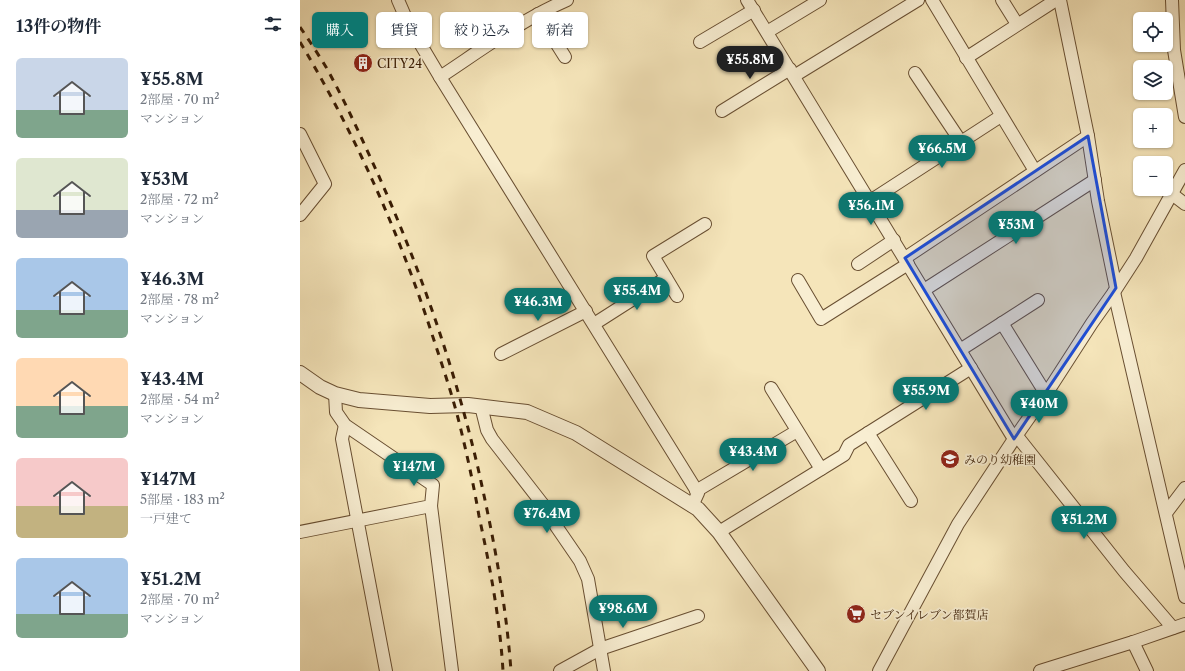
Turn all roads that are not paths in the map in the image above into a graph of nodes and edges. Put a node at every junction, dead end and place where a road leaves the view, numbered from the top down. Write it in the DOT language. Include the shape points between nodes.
graph roads {
  1 [pos="398,0"];
  2 [pos="567,0"];
  3 [pos="747,0"];
  4 [pos="820,0"];
  5 [pos="918,0"];
  6 [pos="932,0"];
  7 [pos="1002,0"];
  8 [pos="1056,0"];
  9 [pos="1060,0"];
  10 [pos="1172,0"];
  11 [pos="543,7"];
  12 [pos="754,10"];
  13 [pos="1018,24"];
  14 [pos="768,32"];
  15 [pos="700,42"];
  16 [pos="565,57"];
  17 [pos="966,58"];
  18 [pos="792,72"];
  19 [pos="914,73"];
  20 [pos="440,77"];
  21 [pos="722,111"];
  22 [pos="1001,116"];
  23 [pos="1185,117"];
  24 [pos="300,134"];
  25 [pos="1088,136"];
  26 [pos="961,142"];
  27 [pos="1185,170"];
  28 [pos="1035,171"];
  29 [pos="1095,180"];
  30 [pos="1173,192"];
  31 [pos="1173,195"];
  32 [pos="1171,196"];
  33 [pos="870,201"];
  34 [pos="1185,204"];
  35 [pos="300,215"];
  36 [pos="705,224"];
  37 [pos="894,240"];
  38 [pos="906,261"];
  39 [pos="858,264"];
  40 [pos="666,278"];
  41 [pos="798,288"];
  42 [pos="924,290"];
  43 [pos="1115,290"];
  44 [pos="677,296"];
  45 [pos="1038,300"];
  46 [pos="586,311"];
  47 [pos="1002,323"];
  48 [pos="594,324"];
  49 [pos="960,350"];
  50 [pos="501,354"];
  51 [pos="971,368"];
  52 [pos="300,373"];
  53 [pos="771,388"];
  54 [pos="335,394"];
  55 [pos="1046,394"];
  56 [pos="481,406"];
  57 [pos="345,425"];
  58 [pos="797,431"];
  59 [pos="868,433"];
  60 [pos="1016,437"];
  61 [pos="821,469"];
  62 [pos="1185,488"];
  63 [pos="696,491"];
  64 [pos="911,501"];
  65 [pos="431,506"];
  66 [pos="692,506"];
  67 [pos="1166,513"];
  68 [pos="358,520"];
  69 [pos="300,532"];
  70 [pos="719,532"];
  71 [pos="1185,592"];
  72 [pos="698,616"];
  73 [pos="1181,627"];
  74 [pos="1133,642"];
  75 [pos="600,649"];
  76 [pos="386,671"];
  77 [pos="452,671"];
  78 [pos="560,671"];
  79 [pos="604,671"];
  80 [pos="818,671"];
  81 [pos="879,671"];
  82 [pos="1040,671"];
  83 [pos="1147,671"];
  1 -- 20 [label="street" via="408,23"];
  2 -- 11 [label="street"];
  3 -- 12 [label="street"];
  4 -- 14 [label="street"];
  5 -- 18 [label="street"];
  6 -- 17 [label="street"];
  7 -- 13 [label="street"];
  8 -- 13 [label="street"];
  9 -- 25 [label="street"];
  10 -- 23 [label="street" via="1174,50"];
  11 -- 16 [label="street"];
  11 -- 20 [label="street"];
  12 -- 14 [label="street"];
  12 -- 15 [label="street"];
  13 -- 17 [label="street"];
  14 -- 18 [label="street"];
  17 -- 22 [label="street"];
  18 -- 21 [label="street"];
  18 -- 33 [label="street"];
  19 -- 26 [label="street"];
  20 -- 46 [label="street"];
  22 -- 26 [label="street"];
  22 -- 28 [label="street"];
  24 -- 35 [label="street" via="325,184"];
  25 -- 28 [label="street"];
  25 -- 29 [label="street"];
  26 -- 33 [label="street"];
  27 -- 30 [label="street"];
  28 -- 38 [label="street"];
  29 -- 42 [label="street"];
  29 -- 43 [label="street"];
  31 -- 34 [label="street"];
  32 -- 43 [label="street"];
  33 -- 37 [label="street"];
  36 -- 40 [label="street" via="653,256"];
  37 -- 38 [label="street"];
  37 -- 39 [label="street"];
  38 -- 41 [label="street" via="821,318"];
  38 -- 42 [label="street"];
  40 -- 44 [label="street"];
  40 -- 48 [label="street"];
  42 -- 49 [label="street"];
  43 -- 55 [label="street"];
  43 -- 67 [label="street"];
  45 -- 47 [label="street"];
  46 -- 48 [label="street"];
  46 -- 50 [label="street"];
  47 -- 49 [label="street"];
  47 -- 55 [label="street"];
  48 -- 63 [label="street"];
  49 -- 51 [label="street"];
  51 -- 59 [label="street"];
  51 -- 60 [label="street"];
  52 -- 54 [label="street"];
  53 -- 58 [label="street"];
  54 -- 56 [label="street" via="430,406"];
  54 -- 57 [label="street" via="336,412"];
  55 -- 60 [label="street"];
  56 -- 66 [label="street" via="527,412 576,433"];
  56 -- 75 [label="street" via="492,439 548,511 580,561 588,579"];
  57 -- 65 [label="street" via="434,485"];
  57 -- 68 [label="street" via="342,439"];
  58 -- 61 [label="street"];
  58 -- 63 [label="street"];
  59 -- 61 [label="street" via="849,445 844,455"];
  59 -- 64 [label="street"];
  60 -- 73 [label="street" via="1101,542"];
  60 -- 81 [label="street" via="958,524"];
  61 -- 70 [label="street"];
  62 -- 67 [label="street"];
  63 -- 66 [label="street" via="698,493"];
  65 -- 68 [label="street"];
  65 -- 77 [label="street"];
  66 -- 70 [label="street" via="698,509"];
  67 -- 71 [label="street"];
  68 -- 69 [label="street"];
  68 -- 76 [label="street"];
  70 -- 80 [label="street"];
  72 -- 75 [label="street"];
  73 -- 74 [label="street"];
  74 -- 82 [label="street"];
  74 -- 83 [label="street"];
  75 -- 78 [label="street"];
  75 -- 79 [label="street"];
}
